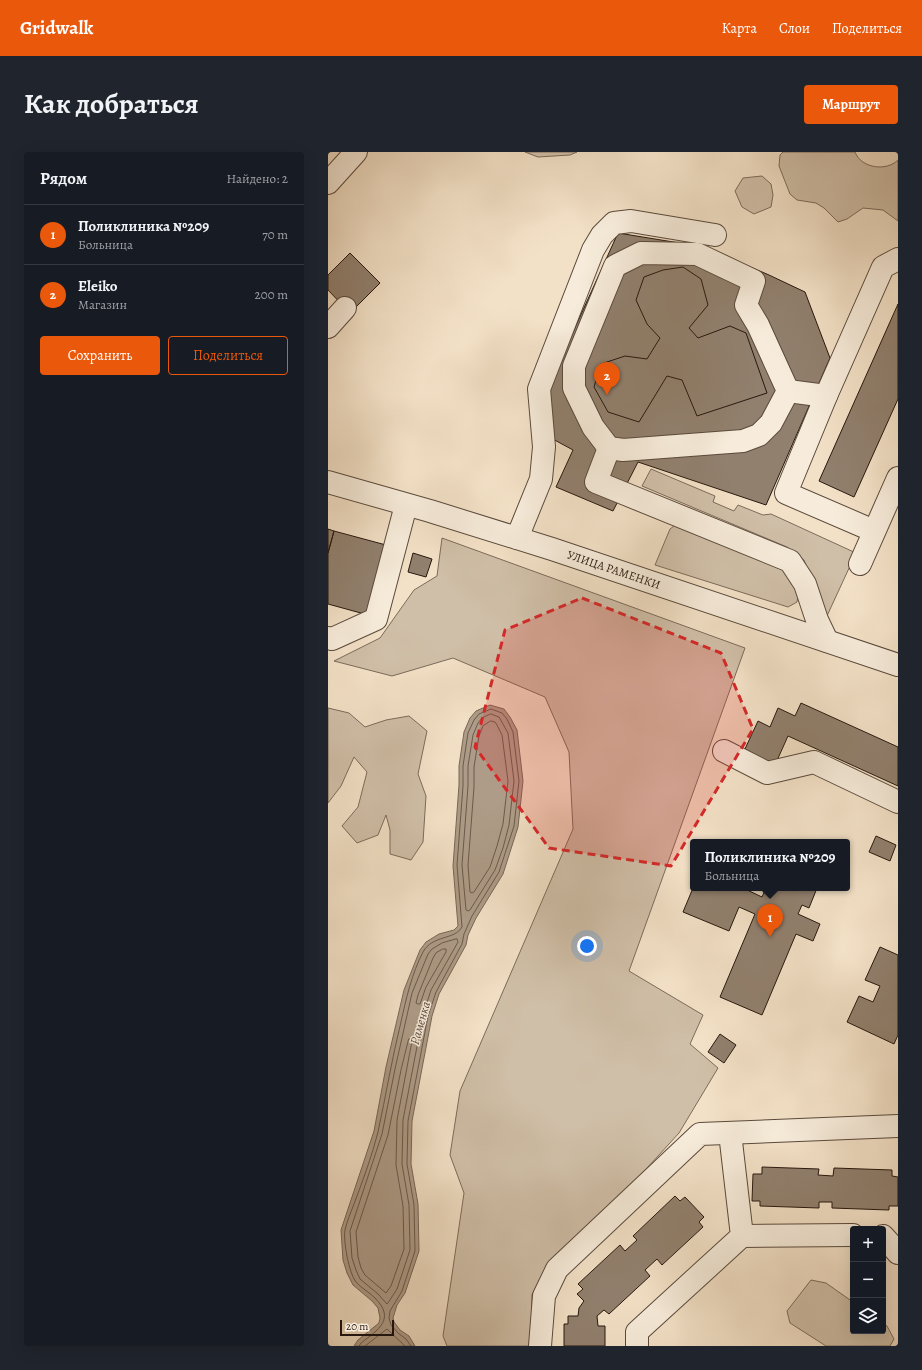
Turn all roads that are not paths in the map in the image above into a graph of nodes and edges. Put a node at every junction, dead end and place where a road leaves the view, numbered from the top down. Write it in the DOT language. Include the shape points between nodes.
graph roads {
  1 [pos="356,152"];
  2 [pos="328,183"];
  3 [pos="715,235"];
  4 [pos="898,259"];
  5 [pos="346,308"];
  6 [pos="328,327"];
  7 [pos="788,390"];
  8 [pos="826,396"];
  9 [pos="609,448"];
  10 [pos="898,478"];
  11 [pos="328,482"];
  12 [pos="406,505"];
  13 [pos="874,531"];
  14 [pos="517,538"];
  15 [pos="860,564"];
  16 [pos="328,638"];
  17 [pos="827,640"];
  18 [pos="898,665"];
  19 [pos="724,751"];
  20 [pos="898,802"];
  21 [pos="898,1126"];
  22 [pos="730,1133"];
  23 [pos="850,1235"];
  24 [pos="742,1236"];
  25 [pos="886,1239"];
  26 [pos="898,1253"];
  27 [pos="540,1346"];
  28 [pos="637,1346"];
  1 -- 2 [label="street"];
  3 -- 14 [label="street" via="631,221 614,223 602,235 593,250 539,389 544,447 541,479"];
  4 -- 8 [label="street" via="883,267"];
  5 -- 6 [label="street"];
  7 -- 8 [label="street"];
  7 -- 9 [label="street" via="771,423 759,435 743,441 623,450"];
  7 -- 9 [label="street" via="746,305 754,281 697,254 641,254 615,266 574,366 574,388 593,427"];
  8 -- 13 [label="street" via="786,493"];
  9 -- 17 [label="street" via="596,482 790,561 805,584"];
  10 -- 13 [label="street"];
  11 -- 12 [label="street, УЛИЦА РАМЕНКИ"];
  12 -- 14 [label="street, УЛИЦА РАМЕНКИ"];
  12 -- 16 [label="street" via="376,619 332,639"];
  13 -- 15 [label="street"];
  14 -- 17 [label="street, УЛИЦА РАМЕНКИ"];
  17 -- 18 [label="street, УЛИЦА РАМЕНКИ"];
  19 -- 20 [label="street" via="767,773 814,762"];
  21 -- 22 [label="street"];
  22 -- 24 [label="street"];
  22 -- 27 [label="street" via="700,1134 557,1269 544,1296"];
  23 -- 24 [label="street"];
  24 -- 28 [label="street" via="637,1332"];
  25 -- 26 [label="street"];
}
